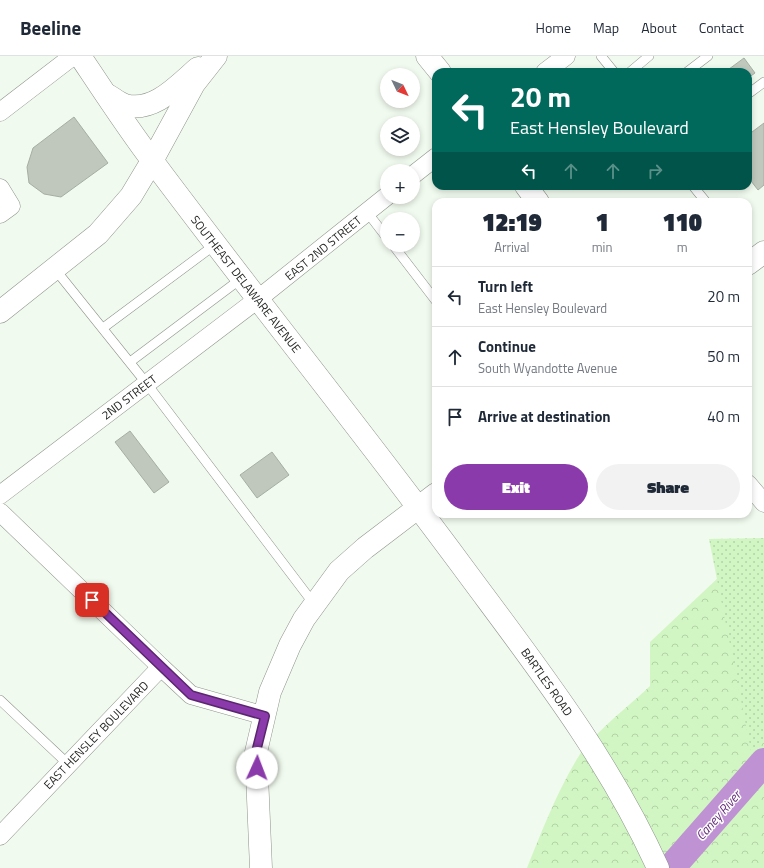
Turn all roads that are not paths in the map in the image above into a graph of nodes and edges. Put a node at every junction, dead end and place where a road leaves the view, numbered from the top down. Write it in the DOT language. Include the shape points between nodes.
graph roads {
  1 [pos="73,56"];
  2 [pos="80,56"];
  3 [pos="215,56"];
  4 [pos="427,56"];
  5 [pos="566,56"];
  6 [pos="601,56"];
  7 [pos="649,56"];
  8 [pos="708,56"];
  9 [pos="437,68"];
  10 [pos="550,68"];
  11 [pos="611,68"];
  12 [pos="635,68"];
  13 [pos="692,68"];
  14 [pos="764,82"];
  15 [pos="752,91"];
  16 [pos="105,93"];
  17 [pos="0,112"];
  18 [pos="432,160"];
  19 [pos="152,161"];
  20 [pos="420,170"];
  21 [pos="0,188"];
  22 [pos="696,190"];
  23 [pos="703,198"];
  24 [pos="380,202"];
  25 [pos="6,210"];
  26 [pos="367,212"];
  27 [pos="380,229"];
  28 [pos="216,244"];
  29 [pos="398,252"];
  30 [pos="54,268"];
  31 [pos="242,278"];
  32 [pos="432,296"];
  33 [pos="258,299"];
  34 [pos="0,312"];
  35 [pos="103,328"];
  36 [pos="130,362"];
  37 [pos="147,384"];
  38 [pos="752,489"];
  39 [pos="0,495"];
  40 [pos="432,497"];
  41 [pos="764,503"];
  42 [pos="418,507"];
  43 [pos="0,512"];
  44 [pos="314,604"];
  45 [pos="161,667"];
  46 [pos="0,700"];
  47 [pos="265,716"];
  48 [pos="68,764"];
  49 [pos="0,836"];
  50 [pos="261,868"];
  51 [pos="658,868"];
  1 -- 17 [label="street"];
  2 -- 16 [label="street, SOUTHEAST DELAWARE AVENUE"];
  3 -- 16 [label="street" via="158,100 140,107 124,105"];
  3 -- 19 [label="street" via="194,84"];
  4 -- 9 [label="street"];
  5 -- 10 [label="street"];
  6 -- 11 [label="lane"];
  7 -- 12 [label="lane"];
  8 -- 13 [label="lane"];
  14 -- 15 [label="lane"];
  16 -- 19 [label="street, SOUTHEAST DELAWARE AVENUE"];
  18 -- 20 [label="street"];
  19 -- 28 [label="street, SOUTHEAST DELAWARE AVENUE"];
  19 -- 30 [label="street" via="131,196 98,234"];
  21 -- 25 [label="street"];
  22 -- 23 [label="lane"];
  24 -- 26 [label="street, EAST 2ND STREET"];
  26 -- 27 [label="lane"];
  26 -- 33 [label="street, EAST 2ND STREET"];
  28 -- 31 [label="street, SOUTHEAST DELAWARE AVENUE"];
  28 -- 35 [label="lane"];
  29 -- 32 [label="lane"];
  30 -- 34 [label="street"];
  30 -- 35 [label="lane"];
  31 -- 33 [label="street, SOUTHEAST DELAWARE AVENUE"];
  31 -- 36 [label="lane"];
  33 -- 37 [label="street, 2ND STREET"];
  33 -- 42 [label="street, SOUTHEAST DELAWARE AVENUE"];
  35 -- 36 [label="lane"];
  36 -- 37 [label="lane"];
  37 -- 39 [label="street, 2ND STREET"];
  37 -- 44 [label="lane"];
  38 -- 41 [label="street"];
  40 -- 42 [label="street"];
  42 -- 44 [label="street" via="339,571"];
  42 -- 51 [label="street, BARTLES ROAD" via="552,688 608,771 641,830"];
  43 -- 45 [label="street"];
  44 -- 47 [label="street" via="290,645 270,692"];
  45 -- 47 [label="street" via="191,695"];
  45 -- 48 [label="street, EAST HENSLEY BOULEVARD"];
  46 -- 48 [label="lane"];
  47 -- 50 [label="street" via="256,752"];
  48 -- 49 [label="street, EAST HENSLEY BOULEVARD"];
}
